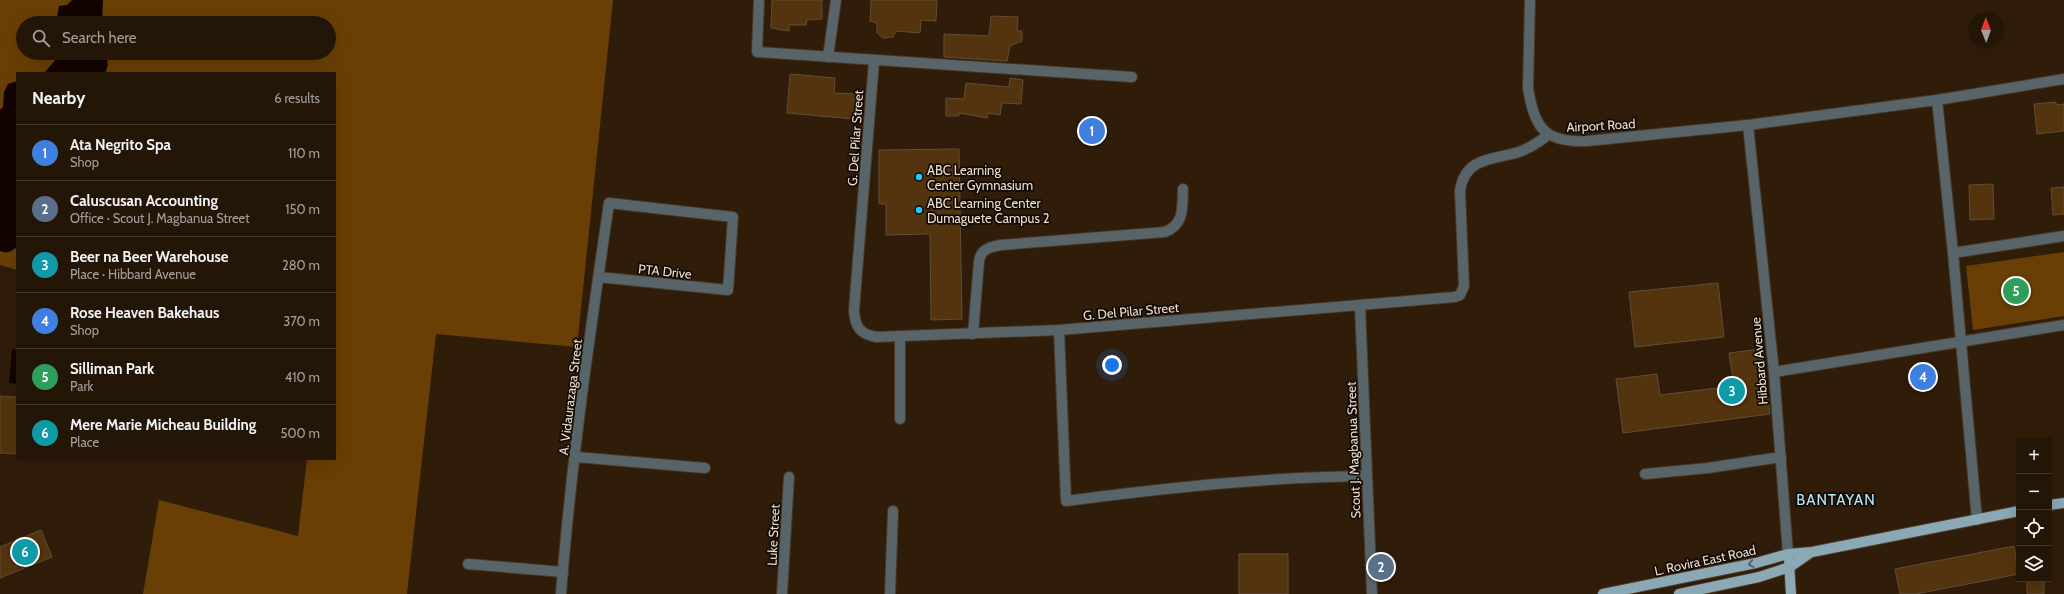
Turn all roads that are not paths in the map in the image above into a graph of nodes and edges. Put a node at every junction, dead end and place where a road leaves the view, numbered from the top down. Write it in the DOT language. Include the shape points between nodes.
graph roads {
  1 [pos="759,0"];
  2 [pos="836,0"];
  3 [pos="1530,0"];
  4 [pos="828,57"];
  5 [pos="874,61"];
  6 [pos="1132,76"];
  7 [pos="2064,79"];
  8 [pos="1937,100"];
  9 [pos="1748,125"];
  10 [pos="1548,135"];
  11 [pos="1183,189"];
  12 [pos="2064,236"];
  13 [pos="1953,253"];
  14 [pos="598,277"];
  15 [pos="728,290"];
  16 [pos="1360,306"];
  17 [pos="2064,325"];
  18 [pos="1059,330"];
  19 [pos="972,334"];
  20 [pos="900,336"];
  21 [pos="1961,341"];
  22 [pos="1774,372"];
  23 [pos="900,419"];
  24 [pos="576,457"];
  25 [pos="1781,457"];
  26 [pos="705,468"];
  27 [pos="1645,474"];
  28 [pos="1367,476"];
  29 [pos="789,477"];
  30 [pos="2064,503"];
  31 [pos="2052,505"];
  32 [pos="893,511"];
  33 [pos="2016,512"];
  34 [pos="1977,520"];
  35 [pos="1812,552"];
  36 [pos="1788,554"];
  37 [pos="468,564"];
  38 [pos="1790,567"];
  39 [pos="563,572"];
  40 [pos="561,594"];
  41 [pos="782,594"];
  42 [pos="890,594"];
  43 [pos="1372,594"];
  44 [pos="1603,594"];
  45 [pos="1679,594"];
  46 [pos="1791,594"];
  1 -- 4 [label="street" via="757,52"];
  2 -- 4 [label="street"];
  3 -- 10 [label="street, Airport Road" via="1528,88 1534,117"];
  4 -- 5 [label="street"];
  5 -- 6 [label="street"];
  5 -- 20 [label="street, G. Del Pilar Street" via="854,321 859,330 866,335"];
  7 -- 8 [label="street, Airport Road"];
  8 -- 9 [label="street, Airport Road"];
  8 -- 13 [label="street"];
  9 -- 10 [label="street, Airport Road" via="1587,141 1561,140"];
  9 -- 22 [label="street, Hibbard Avenue"];
  10 -- 16 [label="street, G. Del Pilar Street" via="1534,145 1481,161 1468,169 1460,191 1464,286 1460,295"];
  11 -- 19 [label="street" via="1180,222 1165,232 1001,245 983,251 980,256"];
  12 -- 13 [label="street"];
  13 -- 21 [label="street"];
  14 -- 15 [label="street, PTA Drive"];
  14 -- 15 [label="street, A. Vidaurazaga Street" via="609,204 733,217"];
  14 -- 24 [label="street, A. Vidaurazaga Street"];
  16 -- 18 [label="street, G. Del Pilar Street"];
  16 -- 28 [label="street, Scout J. Magbanua Street"];
  17 -- 21 [label="street"];
  18 -- 19 [label="street, G. Del Pilar Street"];
  18 -- 28 [label="street" via="1066,501 1220,483 1301,477"];
  19 -- 20 [label="street, G. Del Pilar Street"];
  20 -- 23 [label="street"];
  21 -- 22 [label="street"];
  21 -- 34 [label="street"];
  22 -- 25 [label="street, Hibbard Avenue"];
  24 -- 26 [label="street"];
  24 -- 39 [label="street, A. Vidaurazaga Street"];
  25 -- 27 [label="street"];
  25 -- 36 [label="street, Hibbard Avenue"];
  28 -- 43 [label="street, Scout J. Magbanua Street"];
  29 -- 41 [label="street, Luke Street"];
  30 -- 31 [label="main road"];
  32 -- 42 [label="street"];
  33 -- 34 [label="main road, L. Rovira East Road"];
  34 -- 35 [label="main road, L. Rovira East Road"];
  35 -- 36 [label="main road, L. Rovira East Road"];
  35 -- 38 [label="main road, L. Rovira East Road"];
  36 -- 38 [label="main road, Hibbard Avenue"];
  36 -- 44 [label="main road, L. Rovira East Road, one-way" via="1756,563"];
  37 -- 39 [label="street"];
  38 -- 45 [label="main road, L. Rovira East Road" via="1759,577"];
  38 -- 46 [label="main road, Hibbard Avenue"];
  39 -- 40 [label="street, A. Vidaurazaga Street"];
}
